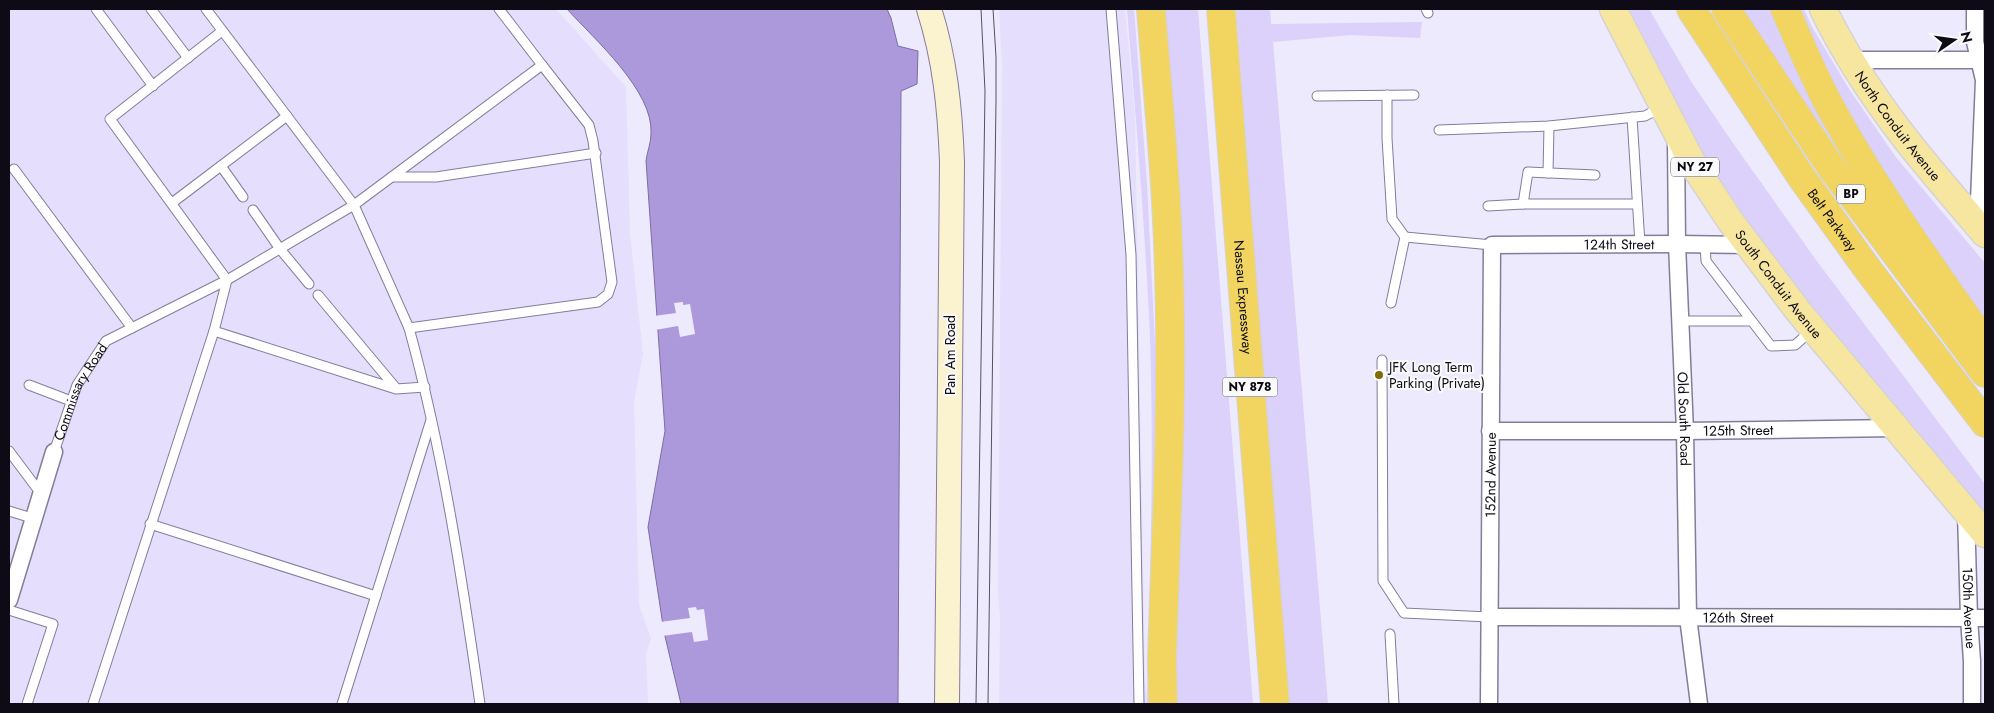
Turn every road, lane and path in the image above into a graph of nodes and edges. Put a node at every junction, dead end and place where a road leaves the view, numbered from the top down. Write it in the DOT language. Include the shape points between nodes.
graph roads {
  1 [pos="96,9"];
  2 [pos="151,9"];
  3 [pos="206,9"];
  4 [pos="499,9"];
  5 [pos="930,9"];
  6 [pos="1111,9"];
  7 [pos="1151,9"];
  8 [pos="1221,9"];
  9 [pos="1613,9"];
  10 [pos="1676,9"];
  11 [pos="1691,9"];
  12 [pos="1726,9"];
  13 [pos="1785,9"];
  14 [pos="1822,9"];
  15 [pos="1975,9"];
  16 [pos="222,31"];
  17 [pos="188,58"];
  18 [pos="1851,60"];
  19 [pos="1982,60"];
  20 [pos="542,65"];
  21 [pos="1739,84"];
  22 [pos="153,86"];
  23 [pos="1387,95"];
  24 [pos="1414,95"];
  25 [pos="1317,96"];
  26 [pos="1663,106"];
  27 [pos="287,116"];
  28 [pos="1632,117"];
  29 [pos="1549,126"];
  30 [pos="1439,130"];
  31 [pos="1676,131"];
  32 [pos="596,153"];
  33 [pos="221,166"];
  34 [pos="14,170"];
  35 [pos="1548,173"];
  36 [pos="1595,175"];
  37 [pos="392,177"];
  38 [pos="243,197"];
  39 [pos="172,203"];
  40 [pos="1523,204"];
  41 [pos="1637,204"];
  42 [pos="354,205"];
  43 [pos="1488,206"];
  44 [pos="253,210"];
  45 [pos="1982,230"];
  46 [pos="1405,237"];
  47 [pos="1640,244"];
  48 [pos="1677,244"];
  49 [pos="1705,244"];
  50 [pos="1492,245"];
  51 [pos="1748,245"];
  52 [pos="280,249"];
  53 [pos="226,280"];
  54 [pos="309,284"];
  55 [pos="318,296"];
  56 [pos="1391,303"];
  57 [pos="1681,321"];
  58 [pos="1751,321"];
  59 [pos="132,328"];
  60 [pos="409,328"];
  61 [pos="1813,329"];
  62 [pos="214,331"];
  63 [pos="1985,344"];
  64 [pos="1382,360"];
  65 [pos="1985,373"];
  66 [pos="29,385"];
  67 [pos="425,387"];
  68 [pos="396,389"];
  69 [pos="71,400"];
  70 [pos="432,417"];
  71 [pos="1985,423"];
  72 [pos="1895,428"];
  73 [pos="1490,431"];
  74 [pos="1685,431"];
  75 [pos="9,451"];
  76 [pos="54,452"];
  77 [pos="42,495"];
  78 [pos="9,511"];
  79 [pos="1966,512"];
  80 [pos="35,519"];
  81 [pos="150,524"];
  82 [pos="1985,534"];
  83 [pos="376,596"];
  84 [pos="9,600"];
  85 [pos="9,610"];
  86 [pos="1489,616"];
  87 [pos="1688,617"];
  88 [pos="1977,618"];
  89 [pos="1390,634"];
  90 [pos="27,704"];
  91 [pos="93,704"];
  92 [pos="342,704"];
  93 [pos="480,704"];
  94 [pos="947,704"];
  95 [pos="1139,704"];
  96 [pos="1163,704"];
  97 [pos="1275,704"];
  98 [pos="1394,704"];
  99 [pos="1489,704"];
  100 [pos="1699,704"];
  101 [pos="1972,704"];
  1 -- 22 [label="lane"];
  2 -- 17 [label="lane"];
  3 -- 16 [label="lane"];
  4 -- 20 [label="lane"];
  5 -- 94 [label="street, Pan Am Road" via="944,69 952,162"];
  6 -- 95 [label="lane" via="1131,255"];
  7 -- 96 [label="highway" via="1170,275"];
  8 -- 97 [label="highway, Nassau Expressway / NY 878"];
  9 -- 26 [label="main road, South Conduit Avenue / NY 27"];
  10 -- 21 [label="highway"];
  11 -- 21 [label="highway, Belt Parkway / BP"];
  12 -- 65 [label="highway, BP" via="1831,167"];
  13 -- 63 [label="highway" via="1822,90 1852,144 1903,226"];
  14 -- 18 [label="main road, North Conduit Avenue"];
  15 -- 19 [label="street" via="1975,42"];
  16 -- 17 [label="lane"];
  16 -- 27 [label="lane"];
  17 -- 22 [label="lane"];
  18 -- 19 [label="street"];
  18 -- 45 [label="main road, North Conduit Avenue" via="1896,126"];
  19 -- 45 [label="street"];
  20 -- 32 [label="lane" via="589,125"];
  20 -- 37 [label="lane, Commissary Road"];
  21 -- 71 [label="highway, Belt Parkway / BP" via="1835,224"];
  22 -- 39 [label="lane" via="110,119"];
  23 -- 24 [label="lane"];
  23 -- 25 [label="lane"];
  23 -- 46 [label="lane" via="1392,219"];
  26 -- 28 [label="lane" via="1645,116"];
  26 -- 31 [label="main road, South Conduit Avenue / NY 27"];
  27 -- 33 [label="lane"];
  27 -- 42 [label="lane"];
  28 -- 29 [label="lane"];
  28 -- 41 [label="lane"];
  29 -- 30 [label="lane"];
  29 -- 35 [label="lane"];
  31 -- 48 [label="street, Old South Road"];
  31 -- 51 [label="main road, South Conduit Avenue / NY 27" via="1709,192"];
  32 -- 37 [label="lane" via="436,177"];
  32 -- 60 [label="lane" via="612,282 608,294 598,302"];
  33 -- 38 [label="lane"];
  33 -- 39 [label="lane"];
  34 -- 59 [label="lane"];
  35 -- 36 [label="lane"];
  35 -- 40 [label="lane" via="1528,172"];
  37 -- 42 [label="lane, Commissary Road"];
  39 -- 53 [label="lane"];
  40 -- 41 [label="lane"];
  40 -- 43 [label="lane"];
  41 -- 47 [label="lane"];
  42 -- 52 [label="lane, Commissary Road"];
  42 -- 60 [label="lane"];
  44 -- 52 [label="lane"];
  46 -- 50 [label="lane"];
  46 -- 56 [label="lane"];
  47 -- 48 [label="street, 124th Street"];
  47 -- 50 [label="street, 124th Street"];
  48 -- 49 [label="street, 124th Street"];
  48 -- 57 [label="street, Old South Road"];
  49 -- 51 [label="street, 124th Street"];
  49 -- 58 [label="lane" via="1706,262"];
  50 -- 73 [label="street, 152nd Avenue"];
  51 -- 61 [label="main road, South Conduit Avenue / NY 27"];
  52 -- 53 [label="lane, Commissary Road"];
  52 -- 54 [label="lane"];
  53 -- 59 [label="lane, Commissary Road"];
  53 -- 62 [label="lane"];
  55 -- 68 [label="lane"];
  57 -- 58 [label="lane"];
  57 -- 74 [label="street, Old South Road"];
  58 -- 61 [label="lane" via="1771,346 1795,345"];
  59 -- 69 [label="lane, Commissary Road" via="106,341 84,372"];
  60 -- 67 [label="lane"];
  61 -- 72 [label="main road, South Conduit Avenue / NY 27"];
  62 -- 68 [label="lane"];
  62 -- 81 [label="lane"];
  64 -- 86 [label="lane" via="1383,581 1404,613"];
  66 -- 69 [label="lane"];
  67 -- 68 [label="lane"];
  67 -- 70 [label="lane"];
  69 -- 76 [label="lane, Commissary Road"];
  70 -- 83 [label="lane"];
  70 -- 93 [label="lane" via="458,550"];
  72 -- 74 [label="street, 125th Street"];
  72 -- 79 [label="main road, South Conduit Avenue / NY 27"];
  73 -- 74 [label="street, 125th Street"];
  73 -- 86 [label="street, 152nd Avenue"];
  74 -- 87 [label="street, Old South Road"];
  75 -- 77 [label="lane"];
  76 -- 77 [label="street, Commissary Road"];
  77 -- 80 [label="street, Commissary Road"];
  78 -- 80 [label="lane"];
  79 -- 82 [label="main road, South Conduit Avenue / NY 27"];
  79 -- 88 [label="street, 150th Avenue"];
  80 -- 84 [label="street, Commissary Road"];
  81 -- 83 [label="lane"];
  81 -- 91 [label="lane"];
  83 -- 92 [label="lane"];
  85 -- 90 [label="lane" via="53,624"];
  86 -- 87 [label="street, 126th Street"];
  86 -- 99 [label="street, 152nd Avenue"];
  87 -- 88 [label="street, 126th Street"];
  87 -- 100 [label="street, Old South Road"];
  88 -- 101 [label="street, 150th Avenue" via="1972,660"];
  89 -- 98 [label="lane"];
}
